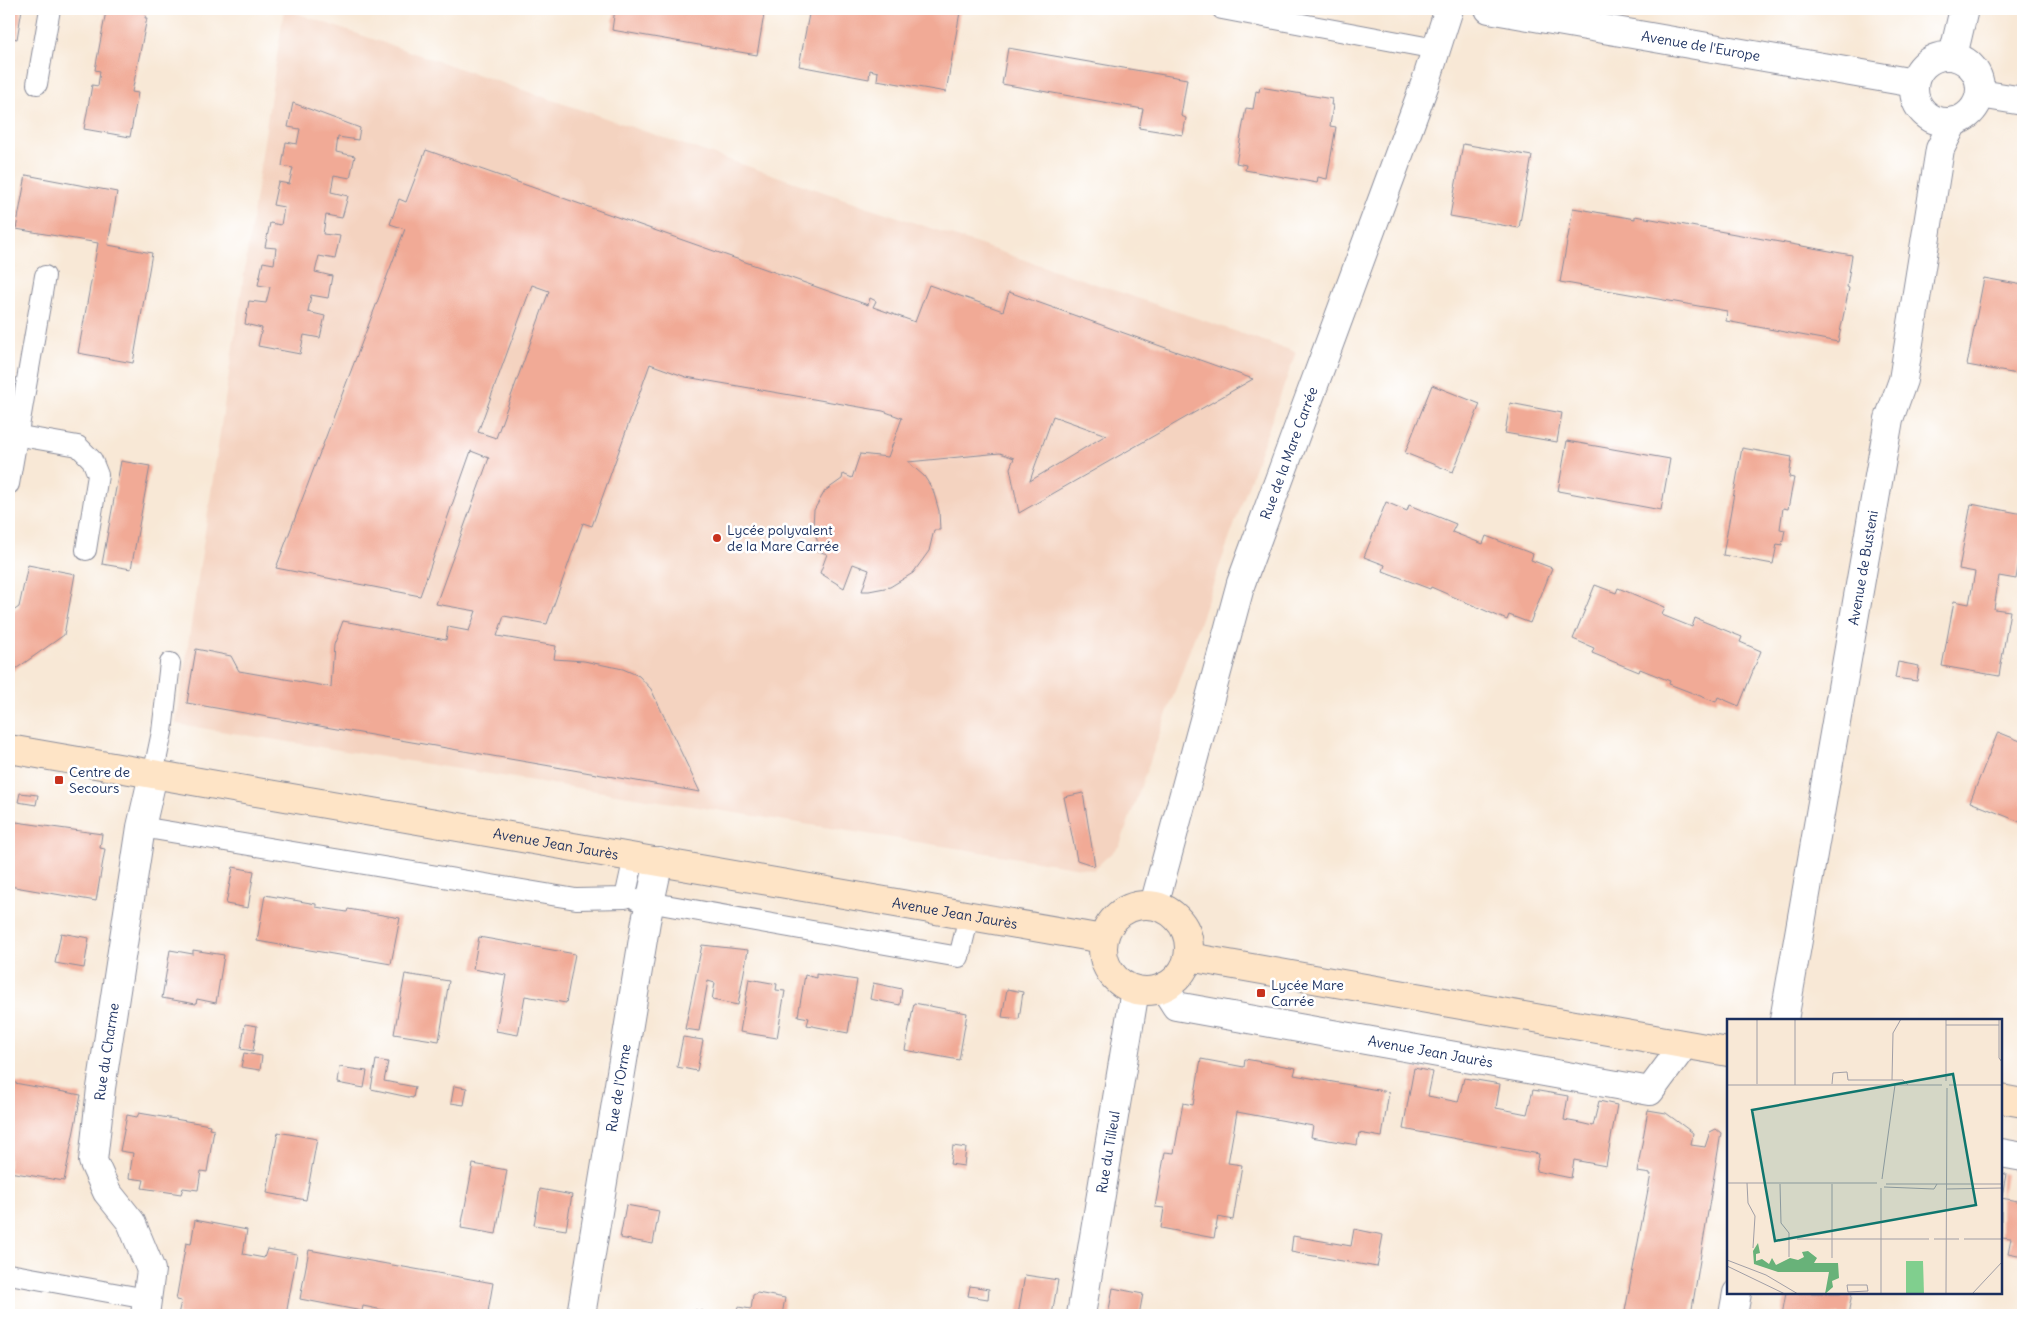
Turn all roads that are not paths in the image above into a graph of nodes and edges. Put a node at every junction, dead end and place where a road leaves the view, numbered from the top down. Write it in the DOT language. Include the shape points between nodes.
graph roads {
  1 [pos="50,9"];
  2 [pos="1222,9"];
  3 [pos="1450,9"];
  4 [pos="1489,9"];
  5 [pos="1964,9"];
  6 [pos="1569,16"];
  7 [pos="1436,48"];
  8 [pos="1953,56"];
  9 [pos="1914,83"];
  10 [pos="37,84"];
  11 [pos="1980,94"];
  12 [pos="2023,101"];
  13 [pos="1954,121"];
  14 [pos="45,276"];
  15 [pos="13,435"];
  16 [pos="9,484"];
  17 [pos="86,550"];
  18 [pos="170,663"];
  19 [pos="9,749"];
  20 [pos="153,775"];
  21 [pos="141,827"];
  22 [pos="646,859"];
  23 [pos="638,900"];
  24 [pos="1154,905"];
  25 [pos="969,916"];
  26 [pos="1103,939"];
  27 [pos="1188,957"];
  28 [pos="1164,987"];
  29 [pos="1135,990"];
  30 [pos="1784,1019"];
  31 [pos="1684,1045"];
  32 [pos="1727,1052"];
  33 [pos="2002,1099"];
  34 [pos="2023,1103"];
  35 [pos="2002,1153"];
  36 [pos="2023,1157"];
  37 [pos="9,1274"];
  38 [pos="1737,1294"];
  39 [pos="146,1307"];
  40 [pos="581,1315"];
  41 [pos="1081,1315"];
  42 [pos="1733,1315"];
  1 -- 10 [label="lane"];
  2 -- 7 [label="lane"];
  3 -- 7 [label="street, Rue de la Mare Carrée"];
  4 -- 6 [label="street, Avenue de l'Europe"];
  5 -- 8 [label="street"];
  6 -- 9 [label="street, Avenue de l'Europe"];
  7 -- 24 [label="street, Rue de la Mare Carrée" via="1241,583"];
  8 -- 9 [label="street" via="1940,56 1928,61 1919,70"];
  8 -- 11 [label="street" via="1975,70 1980,81"];
  9 -- 13 [label="street" via="1914,96 1919,108 1929,117"];
  11 -- 12 [label="street"];
  11 -- 13 [label="street" via="1966,116"];
  13 -- 30 [label="street, Avenue de Busteni" via="1940,149 1903,380 1890,419"];
  14 -- 15 [label="lane"];
  15 -- 16 [label="lane"];
  15 -- 17 [label="lane" via="78,446 92,460 98,475"];
  18 -- 20 [label="lane"];
  19 -- 20 [label="street, Avenue Jean Jaurès"];
  20 -- 21 [label="street, Rue du Charme"];
  20 -- 22 [label="street, Avenue Jean Jaurès"];
  21 -- 23 [label="lane" via="576,899"];
  21 -- 39 [label="street, Rue du Charme" via="93,1161 107,1192 131,1222 151,1270"];
  22 -- 23 [label="street, Rue de l'Orme"];
  22 -- 25 [label="street, Avenue Jean Jaurès"];
  23 -- 25 [label="lane" via="959,957"];
  23 -- 40 [label="street, Rue de l'Orme"];
  24 -- 26 [label="street" via="1140,904 1127,908 1108,926"];
  24 -- 27 [label="street" via="1175,915 1183,924 1189,946"];
  25 -- 26 [label="street, Avenue Jean Jaurès"];
  26 -- 29 [label="street" via="1102,953 1106,965 1123,985"];
  27 -- 28 [label="street" via="1180,975"];
  27 -- 31 [label="street"];
  28 -- 29 [label="street" via="1150,991"];
  28 -- 31 [label="street, Avenue Jean Jaurès" via="1176,1006 1650,1091"];
  29 -- 41 [label="street, Rue du Tilleul"];
  31 -- 32 [label="street"];
  33 -- 34 [label="street"];
  35 -- 36 [label="street"];
  37 -- 39 [label="lane"];
  38 -- 42 [label="street"];
}
